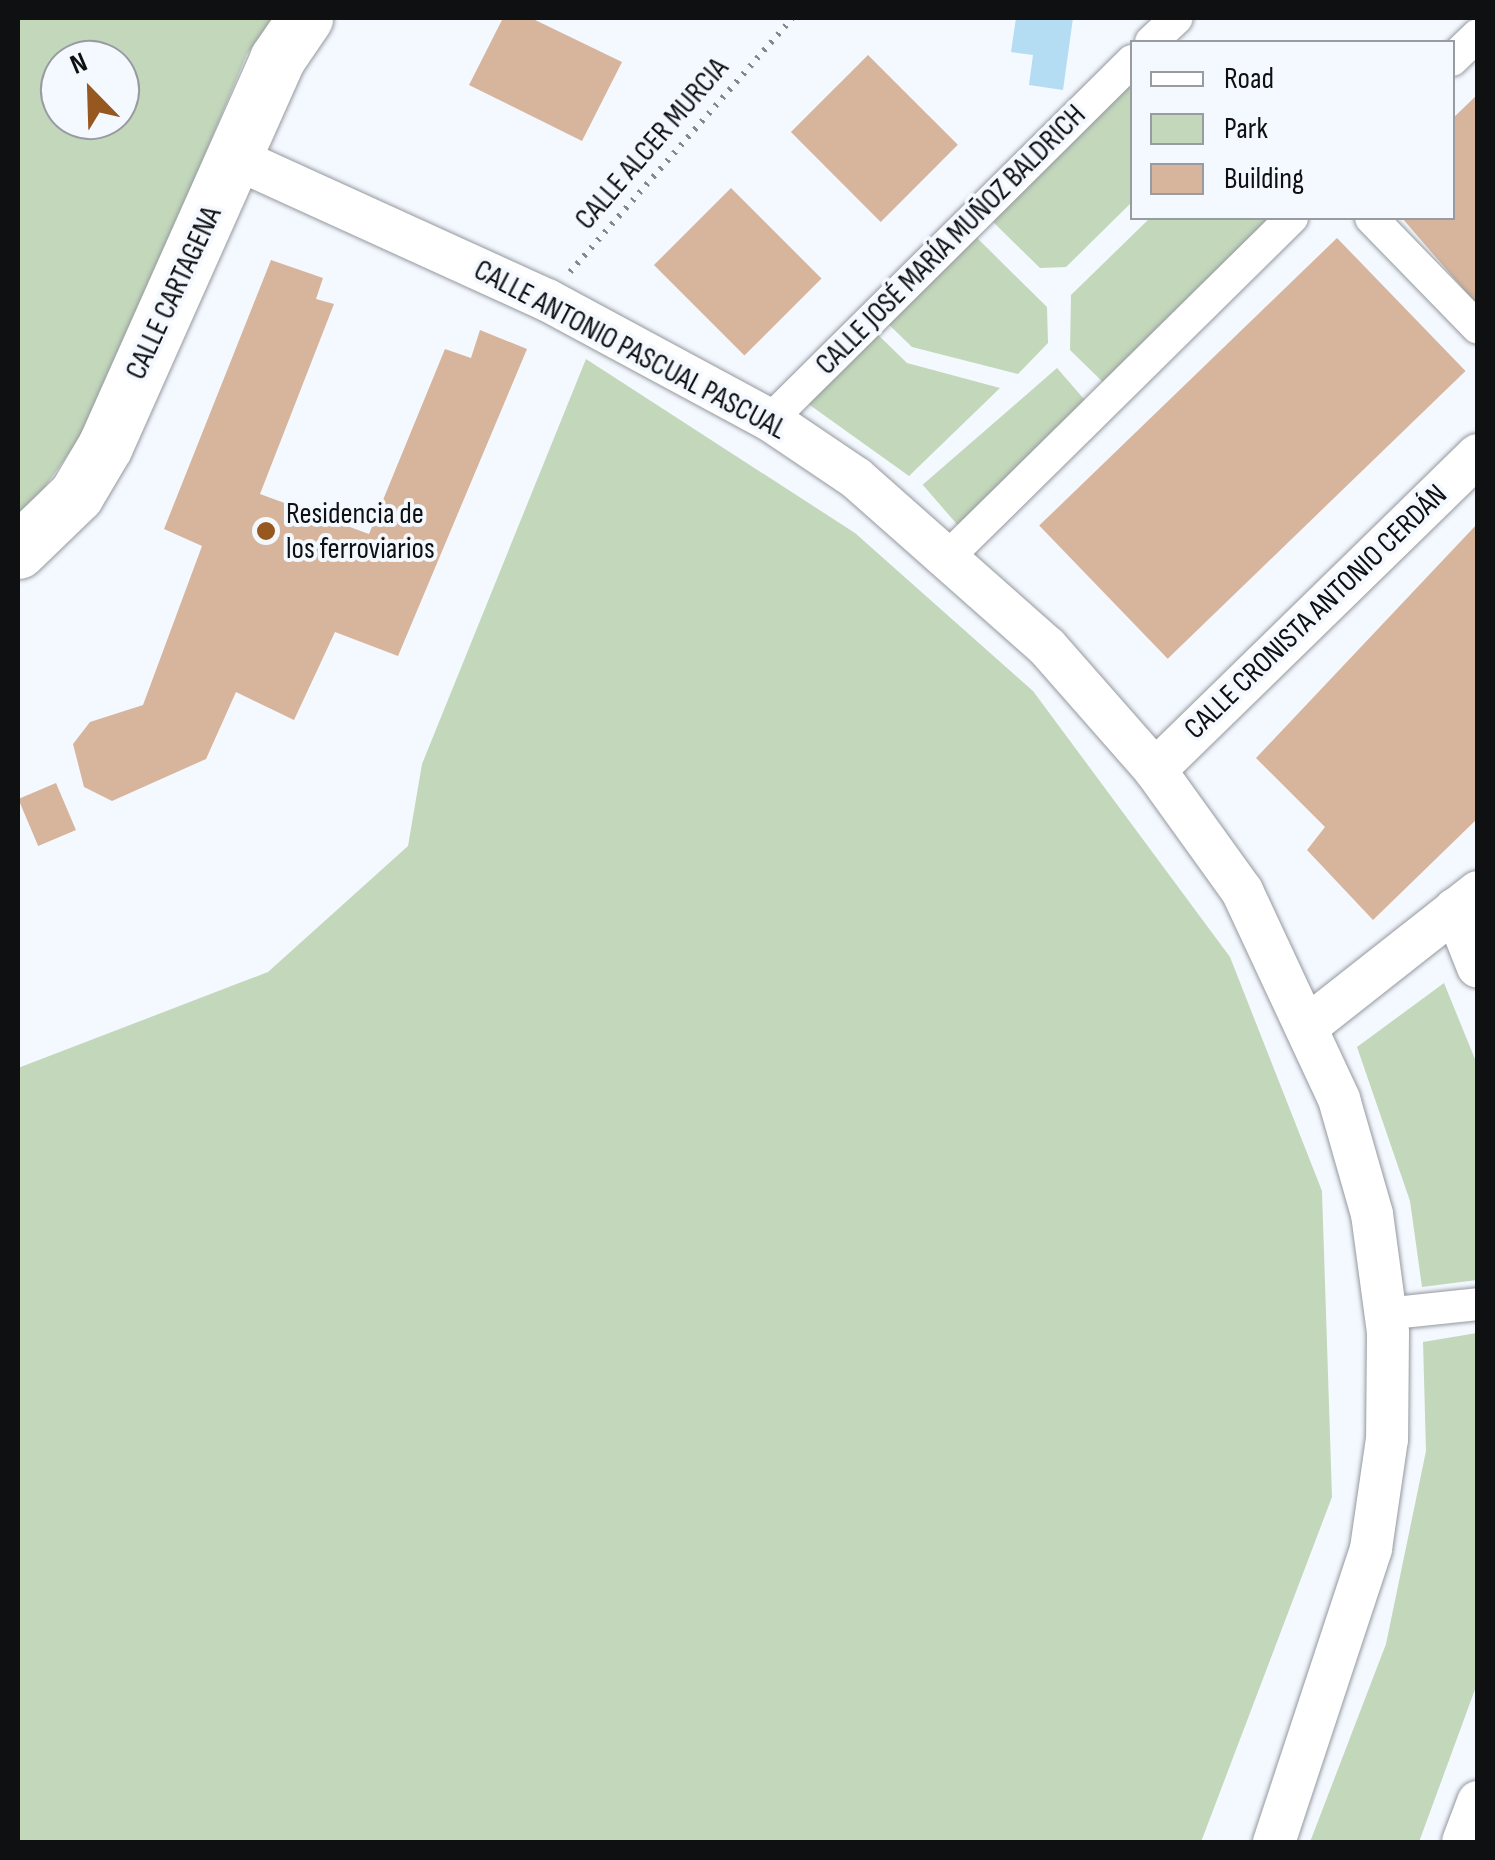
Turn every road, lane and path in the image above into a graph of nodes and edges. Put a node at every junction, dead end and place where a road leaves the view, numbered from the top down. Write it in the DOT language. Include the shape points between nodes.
graph roads {
  1 [pos="305,18"];
  2 [pos="792,18"];
  3 [pos="1130,63"];
  4 [pos="236,158"];
  5 [pos="1290,220"];
  6 [pos="1373,220"];
  7 [pos="547,300"];
  8 [pos="1478,328"];
  9 [pos="770,420"];
  10 [pos="1478,455"];
  11 [pos="18,550"];
  12 [pos="951,554"];
  13 [pos="1156,770"];
  14 [pos="1466,900"];
  15 [pos="1478,968"];
  16 [pos="1309,1024"];
  17 [pos="1478,1304"];
  18 [pos="1386,1314"];
  19 [pos="1478,1802"];
  20 [pos="1274,1842"];
  21 [pos="1463,1842"];
  1 -- 4 [label="main road, CALLE CARTAGENA"];
  2 -- 7 [label="path, CALLE ALCER MURCIA"];
  3 -- 9 [label="street, CALLE JOSÉ MARÍA MUÑOZ BALDRICH"];
  4 -- 7 [label="street, CALLE ANTONIO PASCUAL PASCUAL"];
  4 -- 11 [label="main road, CALLE CARTAGENA" via="104,446 76,494"];
  5 -- 12 [label="street"];
  6 -- 8 [label="street"];
  7 -- 9 [label="street, CALLE ANTONIO PASCUAL PASCUAL"];
  9 -- 12 [label="street, CALLE ANTONIO PASCUAL PASCUAL"];
  10 -- 13 [label="street, CALLE CRONISTA ANTONIO CERDÁN"];
  12 -- 13 [label="street, CALLE ANTONIO PASCUAL PASCUAL"];
  13 -- 16 [label="street, CALLE ANTONIO PASCUAL PASCUAL" via="1242,891"];
  14 -- 15 [label="street"];
  14 -- 16 [label="street"];
  16 -- 18 [label="street, CALLE ANTONIO PASCUAL PASCUAL" via="1372,1214"];
  17 -- 18 [label="street"];
  18 -- 20 [label="street, CALLE ANTONIO PASCUAL PASCUAL" via="1387,1440 1371,1549"];
  19 -- 21 [label="street"];
}
